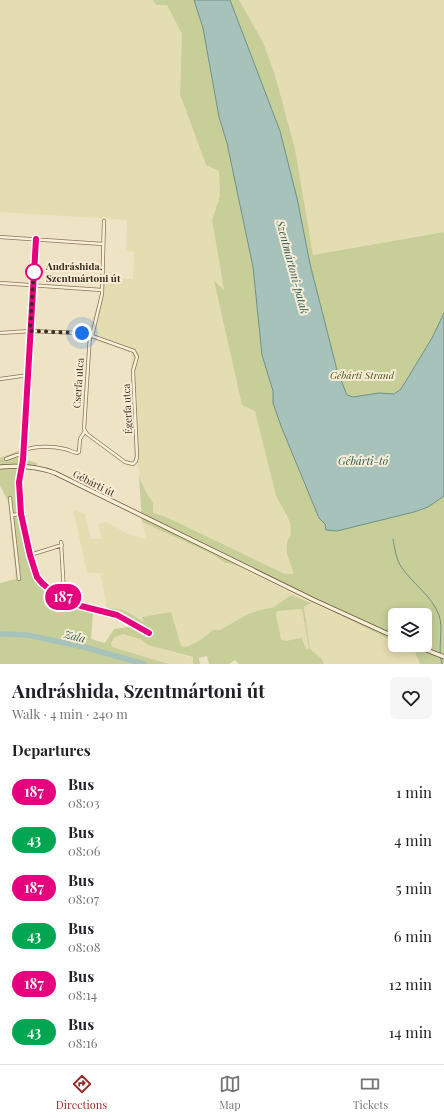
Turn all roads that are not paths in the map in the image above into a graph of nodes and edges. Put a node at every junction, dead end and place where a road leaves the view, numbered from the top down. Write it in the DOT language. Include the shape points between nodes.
graph roads {
  1 [pos="104,221"];
  2 [pos="0,237"];
  3 [pos="36,239"];
  4 [pos="103,244"];
  5 [pos="0,283"];
  6 [pos="33,285"];
  7 [pos="102,290"];
  8 [pos="30,331"];
  9 [pos="0,333"];
  10 [pos="91,336"];
  11 [pos="29,376"];
  12 [pos="0,379"];
  13 [pos="84,431"];
  14 [pos="24,452"];
  15 [pos="6,459"];
  16 [pos="23,466"];
  17 [pos="0,467"];
  18 [pos="10,498"];
  19 [pos="21,514"];
  20 [pos="12,515"];
  21 [pos="30,555"];
  22 [pos="19,579"];
  23 [pos="63,598"];
  24 [pos="149,633"];
  25 [pos="388,634"];
  26 [pos="432,652"];
  27 [pos="444,657"];
  1 -- 4 [label="street, Cserfa utca"];
  2 -- 3 [label="street"];
  3 -- 4 [label="street"];
  3 -- 6 [label="street"];
  4 -- 7 [label="street, Cserfa utca"];
  5 -- 6 [label="street"];
  6 -- 7 [label="street"];
  6 -- 8 [label="street"];
  7 -- 10 [label="street, Cserfa utca"];
  8 -- 9 [label="street"];
  8 -- 10 [label="street" via="82,333"];
  8 -- 11 [label="street"];
  10 -- 13 [label="street, Cserfa utca"];
  10 -- 13 [label="street, Égerfa utca" via="137,354 133,371 137,460 129,464 125,462"];
  11 -- 12 [label="street"];
  11 -- 14 [label="street"];
  13 -- 14 [label="street, Cserfa utca" via="77,453 49,447 36,447"];
  14 -- 15 [label="street"];
  14 -- 16 [label="street"];
  16 -- 17 [label="main road, Gébárti út"];
  16 -- 19 [label="street" via="19,482"];
  16 -- 25 [label="main road, Gébárti út" via="55,473"];
  18 -- 20 [label="street"];
  19 -- 20 [label="street"];
  19 -- 21 [label="street"];
  20 -- 22 [label="street"];
  21 -- 23 [label="street" via="37,577 49,590"];
  21 -- 23 [label="street" via="61,543"];
  23 -- 24 [label="street" via="87,608 117,615"];
  26 -- 27 [label="main road"];
}
